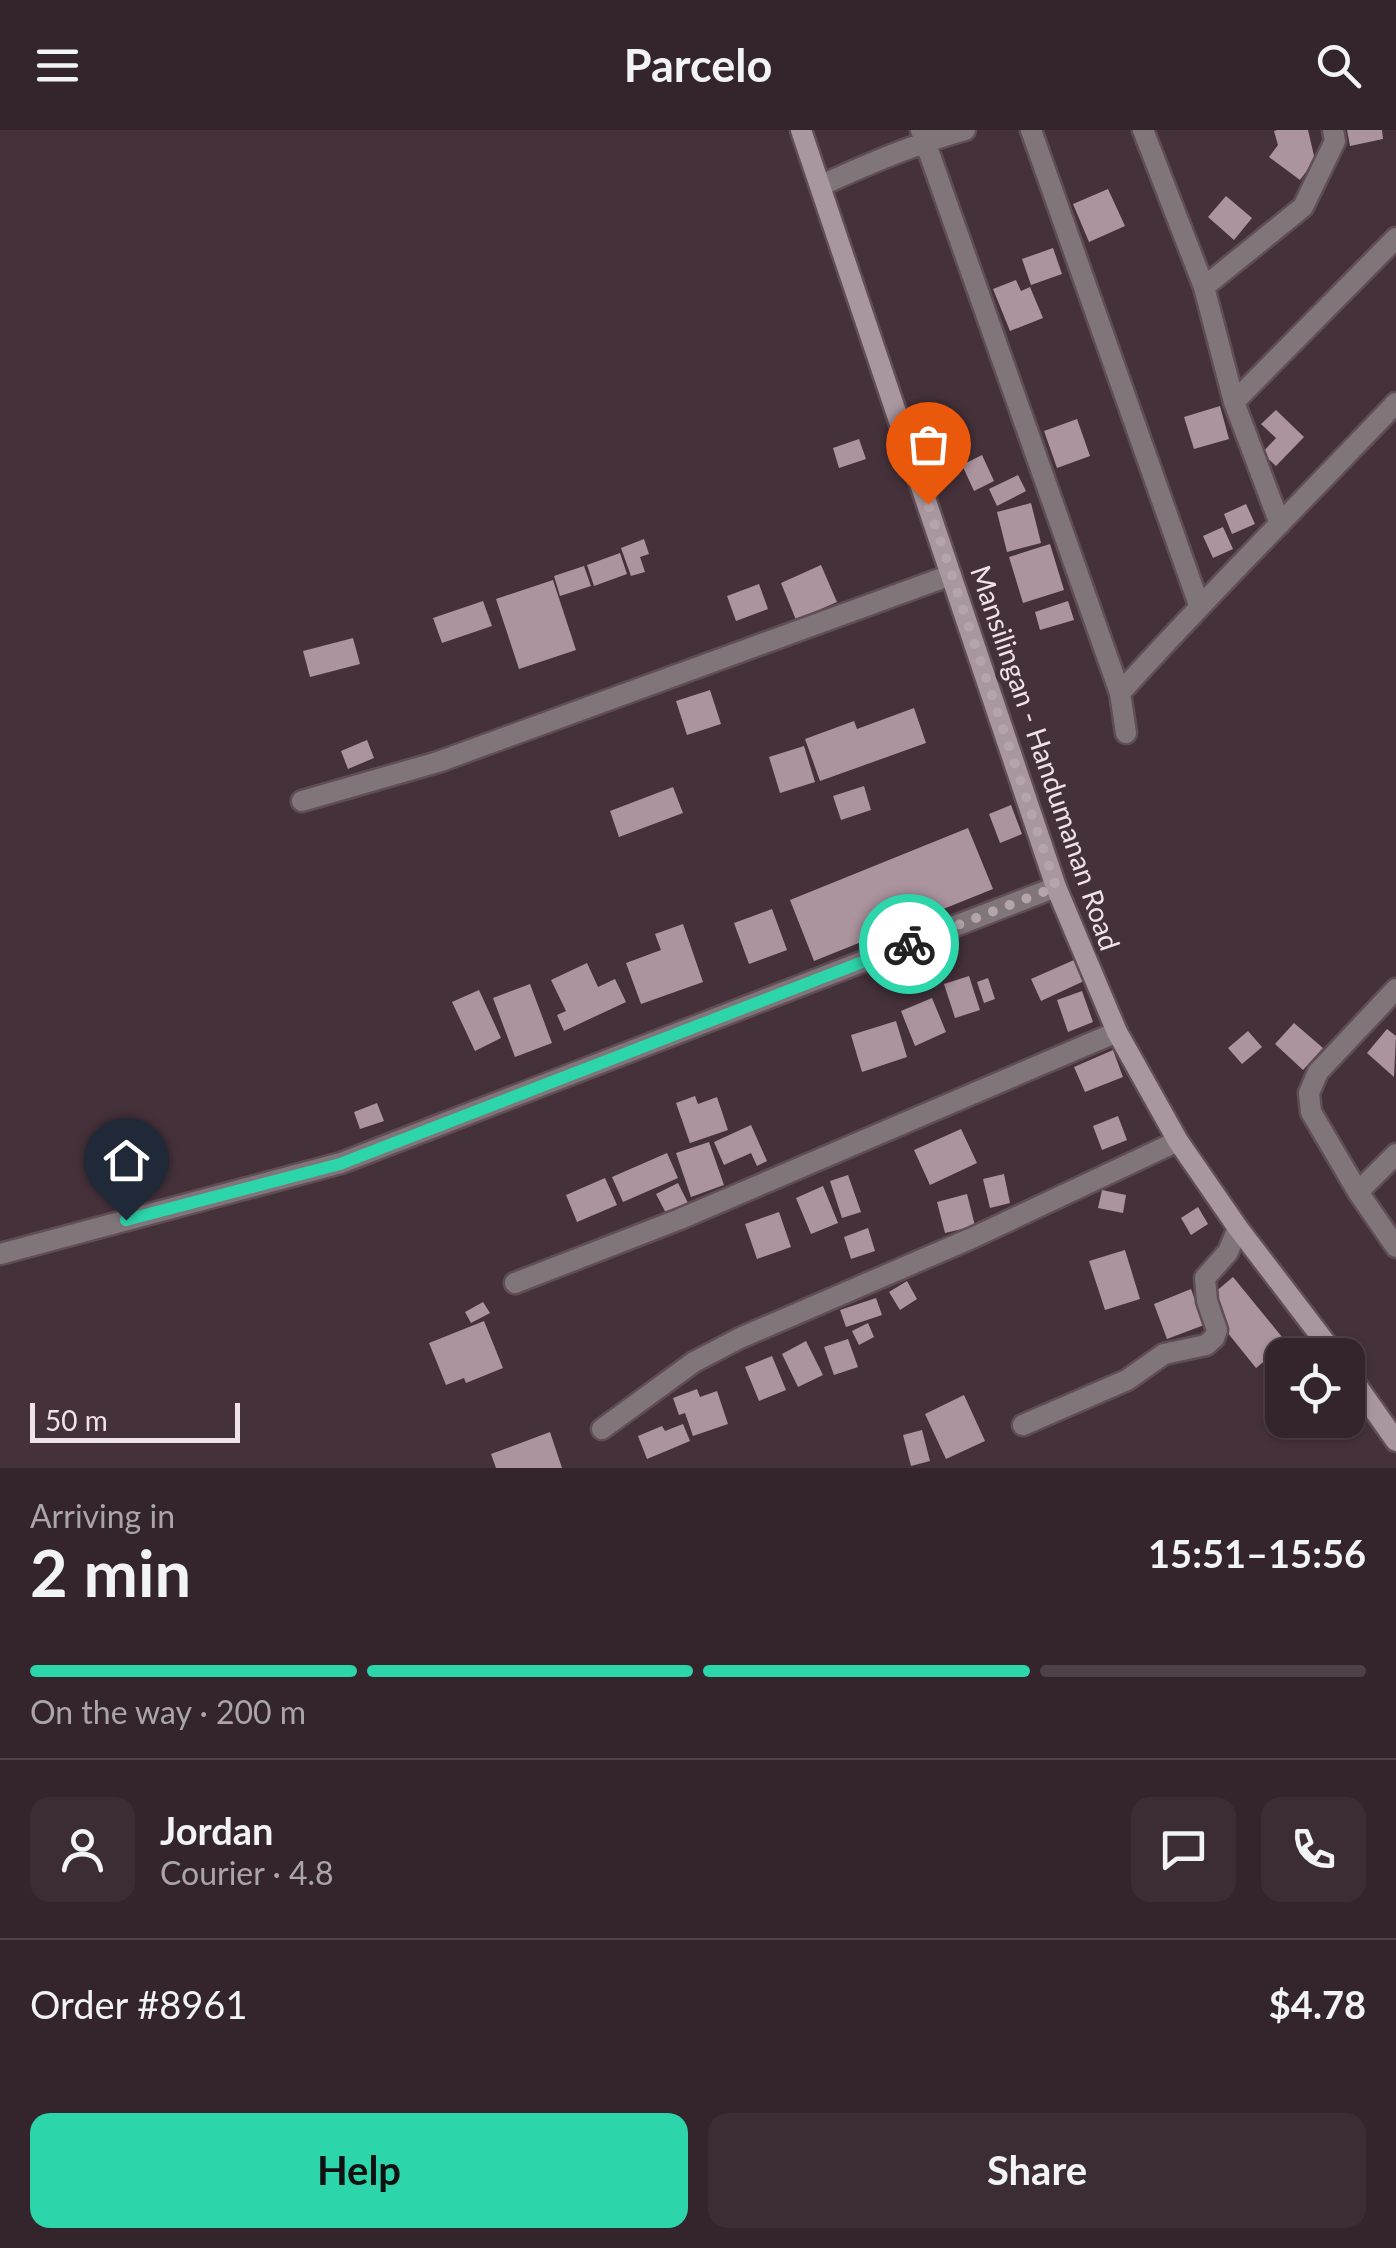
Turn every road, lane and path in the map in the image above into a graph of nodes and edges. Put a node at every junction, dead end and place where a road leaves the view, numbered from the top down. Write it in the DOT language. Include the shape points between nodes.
graph roads {
  1 [pos="801,130"];
  2 [pos="964,130"];
  3 [pos="1031,130"];
  4 [pos="1143,130"];
  5 [pos="1333,130"];
  6 [pos="922,136"];
  7 [pos="820,186"];
  8 [pos="1396,238"];
  9 [pos="1204,287"];
  10 [pos="1234,402"];
  11 [pos="1396,403"];
  12 [pos="1280,524"];
  13 [pos="951,576"];
  14 [pos="1198,605"];
  15 [pos="1120,694"];
  16 [pos="1126,733"];
  17 [pos="302,800"];
  18 [pos="1056,887"];
  19 [pos="1396,990"];
  20 [pos="1117,1032"];
  21 [pos="1178,1141"];
  22 [pos="1396,1154"];
  23 [pos="1358,1192"];
  24 [pos="1238,1228"];
  25 [pos="0,1232"];
  26 [pos="1396,1247"];
  27 [pos="10,1251"];
  28 [pos="515,1283"];
  29 [pos="1322,1338"];
  30 [pos="1365,1397"];
  31 [pos="1023,1424"];
  32 [pos="602,1429"];
  33 [pos="1396,1441"];
  1 -- 7 [label="street, Mansilingan - Handumanan Road"];
  2 -- 6 [label="street"];
  3 -- 14 [label="street"];
  4 -- 9 [label="street"];
  5 -- 9 [label="street" via="1335,141 1302,206"];
  6 -- 7 [label="street"];
  6 -- 15 [label="street"];
  7 -- 13 [label="street, Mansilingan - Handumanan Road"];
  8 -- 10 [label="street"];
  9 -- 10 [label="street"];
  10 -- 12 [label="street"];
  11 -- 12 [label="street"];
  12 -- 14 [label="street"];
  13 -- 17 [label="street" via="438,762"];
  13 -- 18 [label="street, Mansilingan - Handumanan Road"];
  14 -- 15 [label="street"];
  15 -- 16 [label="street"];
  18 -- 20 [label="street, Mansilingan - Handumanan Road"];
  18 -- 27 [label="street" via="340,1164"];
  19 -- 23 [label="street" via="1318,1072 1309,1094 1311,1112"];
  20 -- 21 [label="street, Mansilingan - Handumanan Road"];
  20 -- 28 [label="street"];
  21 -- 24 [label="street, Mansilingan - Handumanan Road"];
  21 -- 32 [label="street" via="740,1338 694,1362"];
  22 -- 23 [label="street"];
  23 -- 26 [label="street"];
  24 -- 29 [label="street, Mansilingan - Handumanan Road"];
  24 -- 31 [label="street" via="1205,1278 1214,1338 1164,1354 1127,1380"];
  25 -- 27 [label="street"];
  30 -- 33 [label="street"];
}
